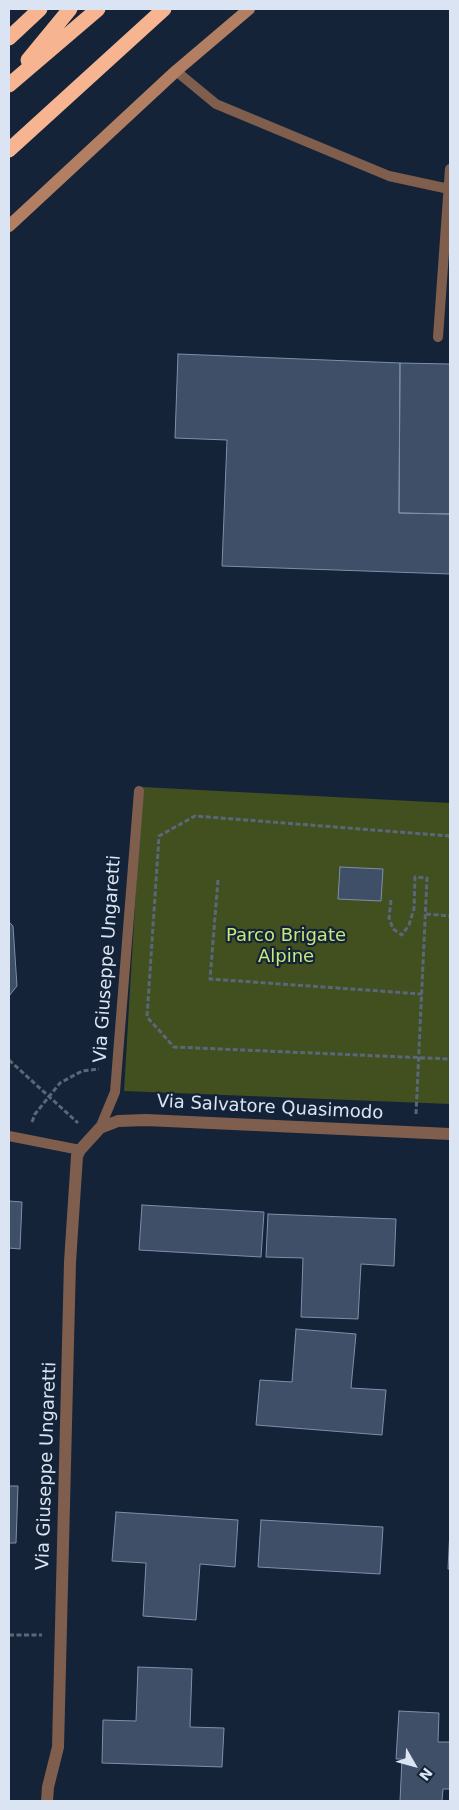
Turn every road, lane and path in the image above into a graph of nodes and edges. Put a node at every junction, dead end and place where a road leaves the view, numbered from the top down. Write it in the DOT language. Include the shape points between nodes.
graph roads {
  1 [pos="40,9"];
  2 [pos="70,9"];
  3 [pos="98,9"];
  4 [pos="164,9"];
  5 [pos="250,9"];
  6 [pos="9,38"];
  7 [pos="176,70"];
  8 [pos="9,85"];
  9 [pos="9,150"];
  10 [pos="450,169"];
  11 [pos="449,189"];
  12 [pos="9,226"];
  13 [pos="438,337"];
  14 [pos="139,791"];
  15 [pos="450,836"];
  16 [pos="218,880"];
  17 [pos="390,900"];
  18 [pos="426,914"];
  19 [pos="450,916"];
  20 [pos="422,994"];
  21 [pos="419,1058"];
  22 [pos="450,1059"];
  23 [pos="9,1060"];
  24 [pos="117,1067"];
  25 [pos="48,1096"];
  26 [pos="96,1131"];
  27 [pos="415,1132"];
  28 [pos="450,1134"];
  29 [pos="9,1136"];
  30 [pos="26,1139"];
  31 [pos="80,1150"];
  32 [pos="9,1635"];
  33 [pos="60,1636"];
  34 [pos="47,1801"];
  1 -- 6 [label="highway"];
  2 -- 8 [label="highway"];
  3 -- 8 [label="highway"];
  4 -- 9 [label="highway"];
  5 -- 7 [label="main road"];
  7 -- 11 [label="lane" via="216,104 389,176"];
  7 -- 12 [label="main road"];
  10 -- 11 [label="lane"];
  11 -- 13 [label="lane"];
  14 -- 24 [label="lane, Via Giuseppe Ungaretti"];
  15 -- 21 [label="path" via="195,816 159,836 147,1017 174,1047"];
  16 -- 20 [label="path" via="210,979"];
  17 -- 18 [label="path" via="389,918 393,929 402,935 414,909 415,877 427,878"];
  18 -- 19 [label="path"];
  18 -- 20 [label="path"];
  20 -- 21 [label="path"];
  21 -- 22 [label="path"];
  21 -- 27 [label="path"];
  23 -- 25 [label="path"];
  24 -- 25 [label="path" via="82,1071 60,1083"];
  24 -- 26 [label="lane, Via Giuseppe Ungaretti" via="115,1092"];
  25 -- 26 [label="path"];
  25 -- 30 [label="path" via="35,1114"];
  26 -- 27 [label="street, Via Salvatore Quasimodo" via="118,1121 146,1120"];
  26 -- 31 [label="street, Via Giuseppe Ungaretti"];
  27 -- 28 [label="street, Via Salvatore Quasimodo"];
  29 -- 30 [label="lane"];
  30 -- 31 [label="lane"];
  31 -- 33 [label="street, Via Giuseppe Ungaretti" via="70,1262"];
  32 -- 33 [label="path"];
  33 -- 34 [label="street, Via Giuseppe Ungaretti" via="58,1747"];
}
